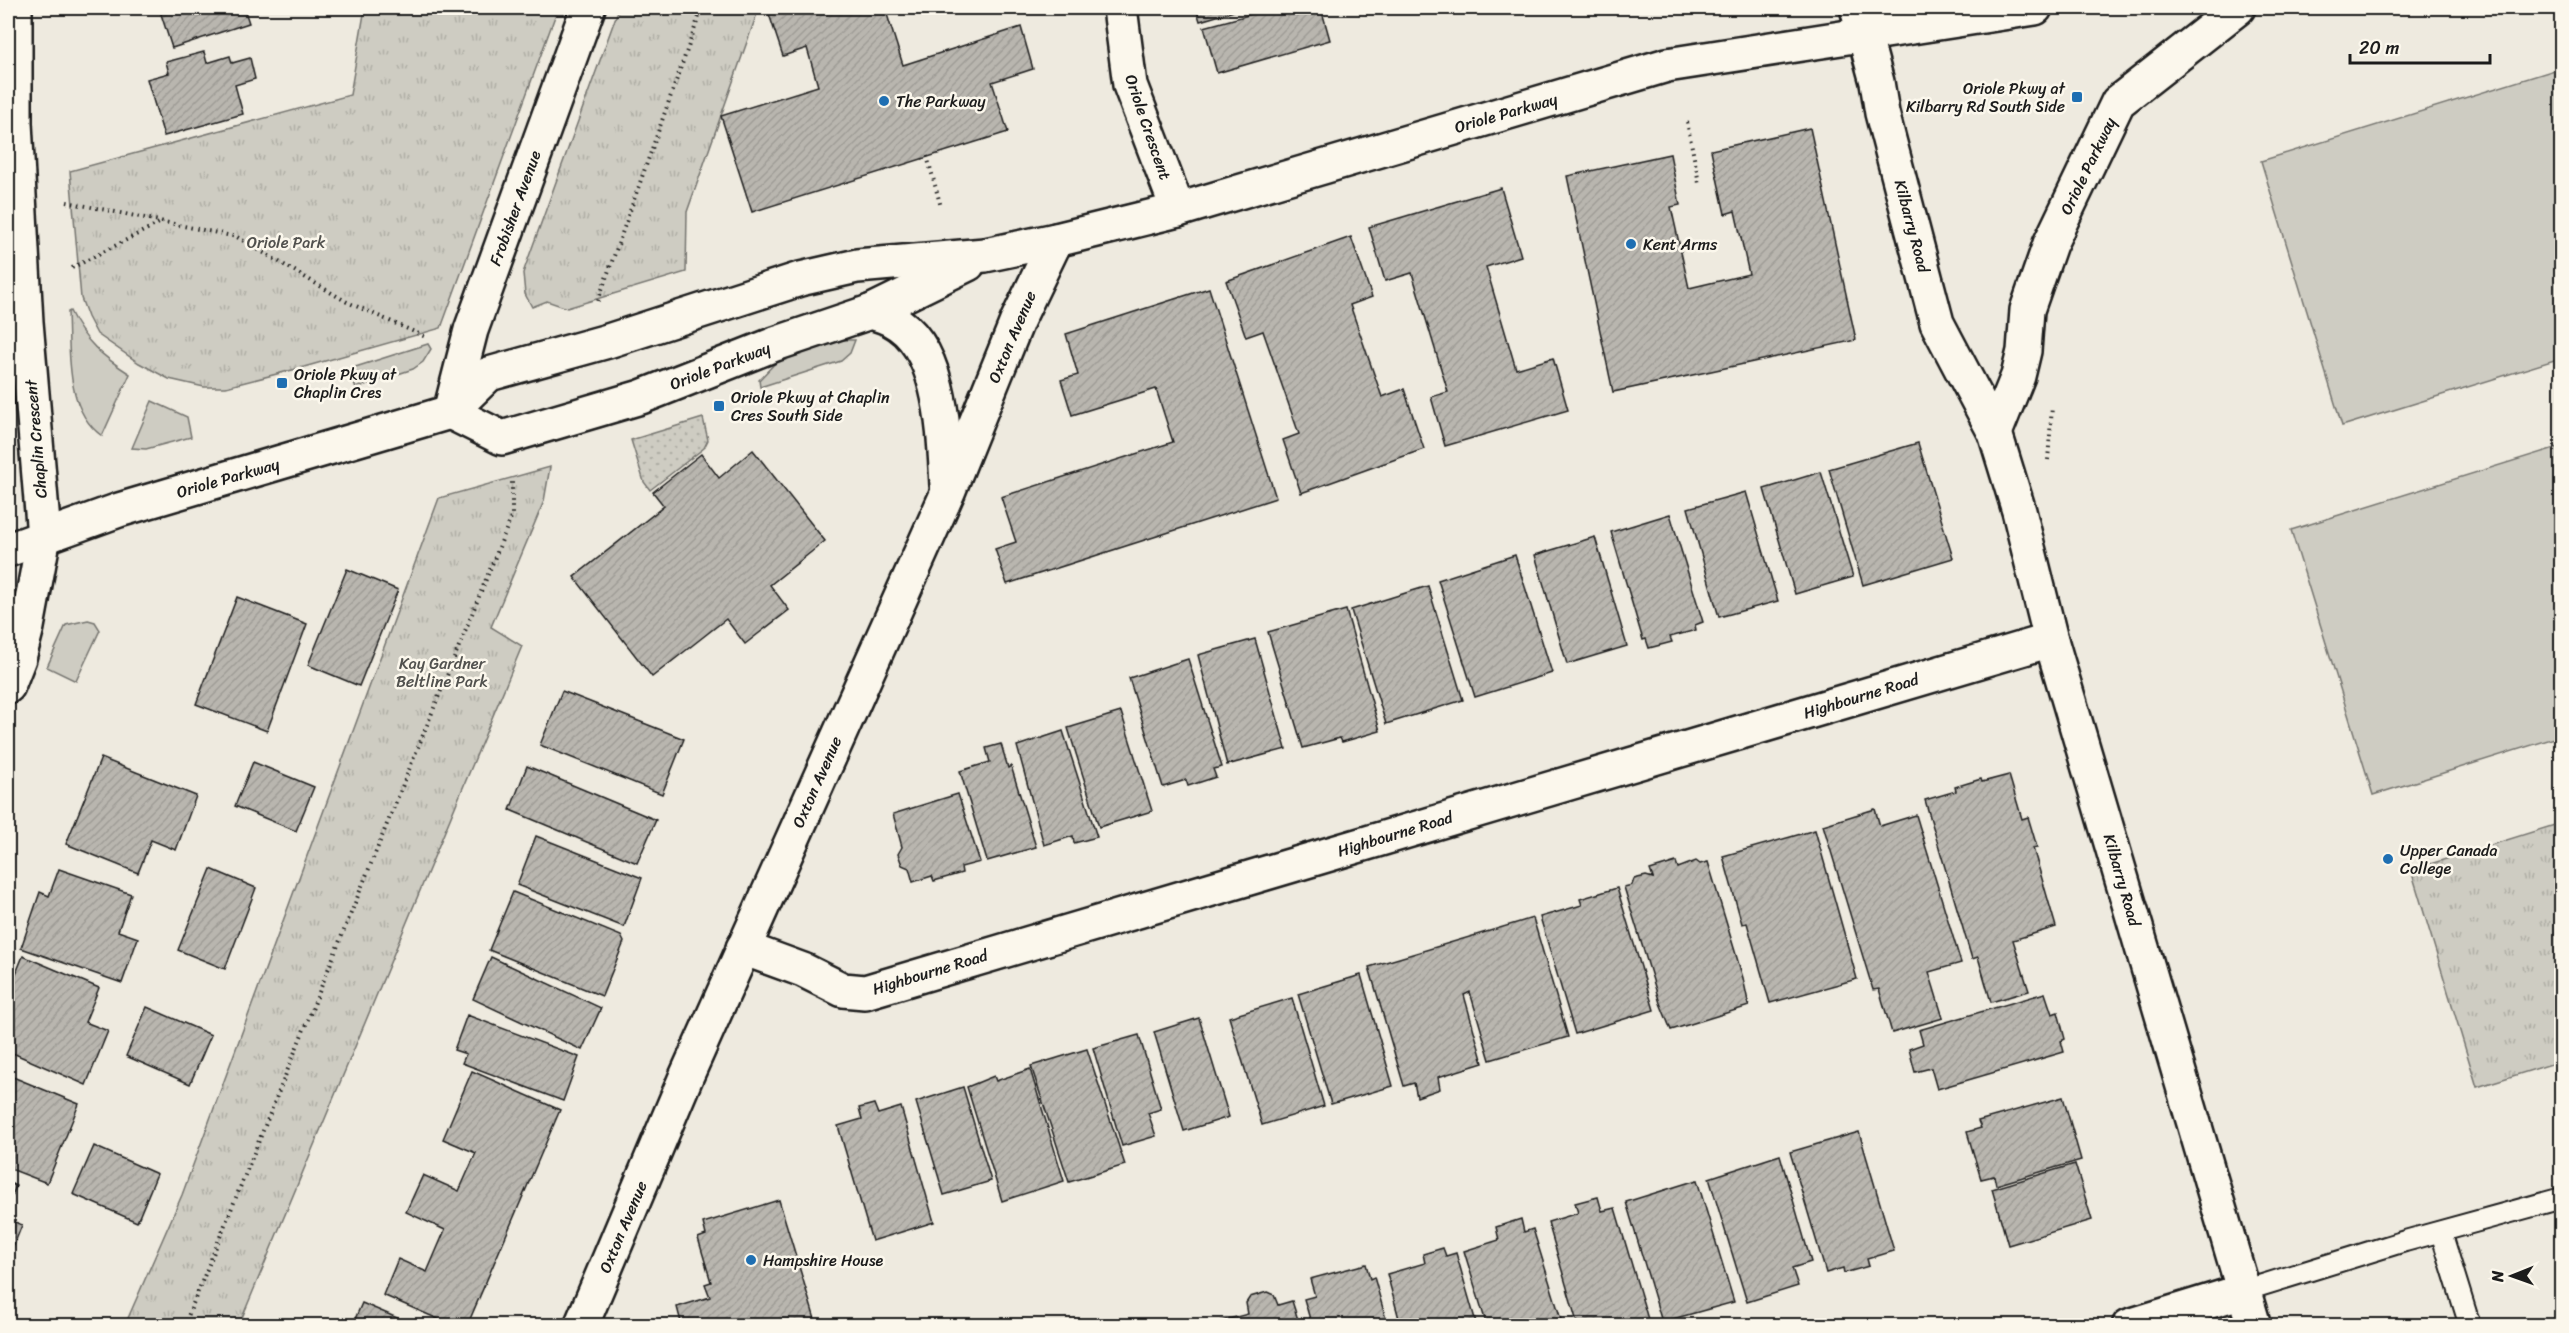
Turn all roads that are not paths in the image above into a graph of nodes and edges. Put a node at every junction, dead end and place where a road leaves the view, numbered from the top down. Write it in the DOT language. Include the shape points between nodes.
graph roads {
  1 [pos="15,8"];
  2 [pos="588,8"];
  3 [pos="1120,8"];
  4 [pos="2035,8"];
  5 [pos="2238,8"];
  6 [pos="1860,20"];
  7 [pos="1178,210"];
  8 [pos="1056,240"];
  9 [pos="985,255"];
  10 [pos="870,312"];
  11 [pos="450,412"];
  12 [pos="1995,434"];
  13 [pos="948,492"];
  14 [pos="44,536"];
  15 [pos="8,550"];
  16 [pos="2051,640"];
  17 [pos="8,686"];
  18 [pos="743,948"];
  19 [pos="2562,1198"];
  20 [pos="2441,1232"];
  21 [pos="2243,1291"];
  22 [pos="581,1326"];
  23 [pos="2129,1326"];
  24 [pos="2254,1326"];
  25 [pos="2470,1326"];
  1 -- 14 [label="street, Chaplin Crescent" via="15,135"];
  2 -- 11 [label="street, Frobisher Avenue" via="471,330"];
  3 -- 7 [label="street, Oriole Crescent" via="1130,85"];
  4 -- 6 [label="street, Oriole Parkway"];
  5 -- 12 [label="street, Oriole Parkway" via="2118,102 2050,244 2027,310 2018,376"];
  6 -- 7 [label="street, Oriole Parkway" via="1667,65"];
  6 -- 12 [label="street, Kilbarry Road" via="1937,323"];
  7 -- 8 [label="street, Oriole Parkway"];
  8 -- 9 [label="street, Oriole Parkway"];
  8 -- 13 [label="street, Oxton Avenue" via="1018,320"];
  9 -- 10 [label="street, Oriole Parkway"];
  9 -- 11 [label="street, Oriole Parkway" via="857,266 800,279 608,341 489,374"];
  10 -- 11 [label="street, Oriole Parkway" via="775,344 641,397 502,438"];
  10 -- 13 [label="street" via="893,320 915,340 924,355 935,381"];
  11 -- 14 [label="street, Oriole Parkway"];
  12 -- 16 [label="street, Kilbarry Road"];
  13 -- 18 [label="street, Oxton Avenue"];
  14 -- 15 [label="street, Oriole Parkway"];
  14 -- 17 [label="street, Chaplin Crescent" via="27,627"];
  16 -- 18 [label="street, Highbourne Road" via="865,992 843,990"];
  16 -- 21 [label="street, Kilbarry Road"];
  18 -- 22 [label="street, Oxton Avenue"];
  19 -- 20 [label="lane"];
  20 -- 21 [label="lane"];
  20 -- 25 [label="lane"];
  21 -- 23 [label="street"];
  21 -- 24 [label="street, Kilbarry Road"];
}
